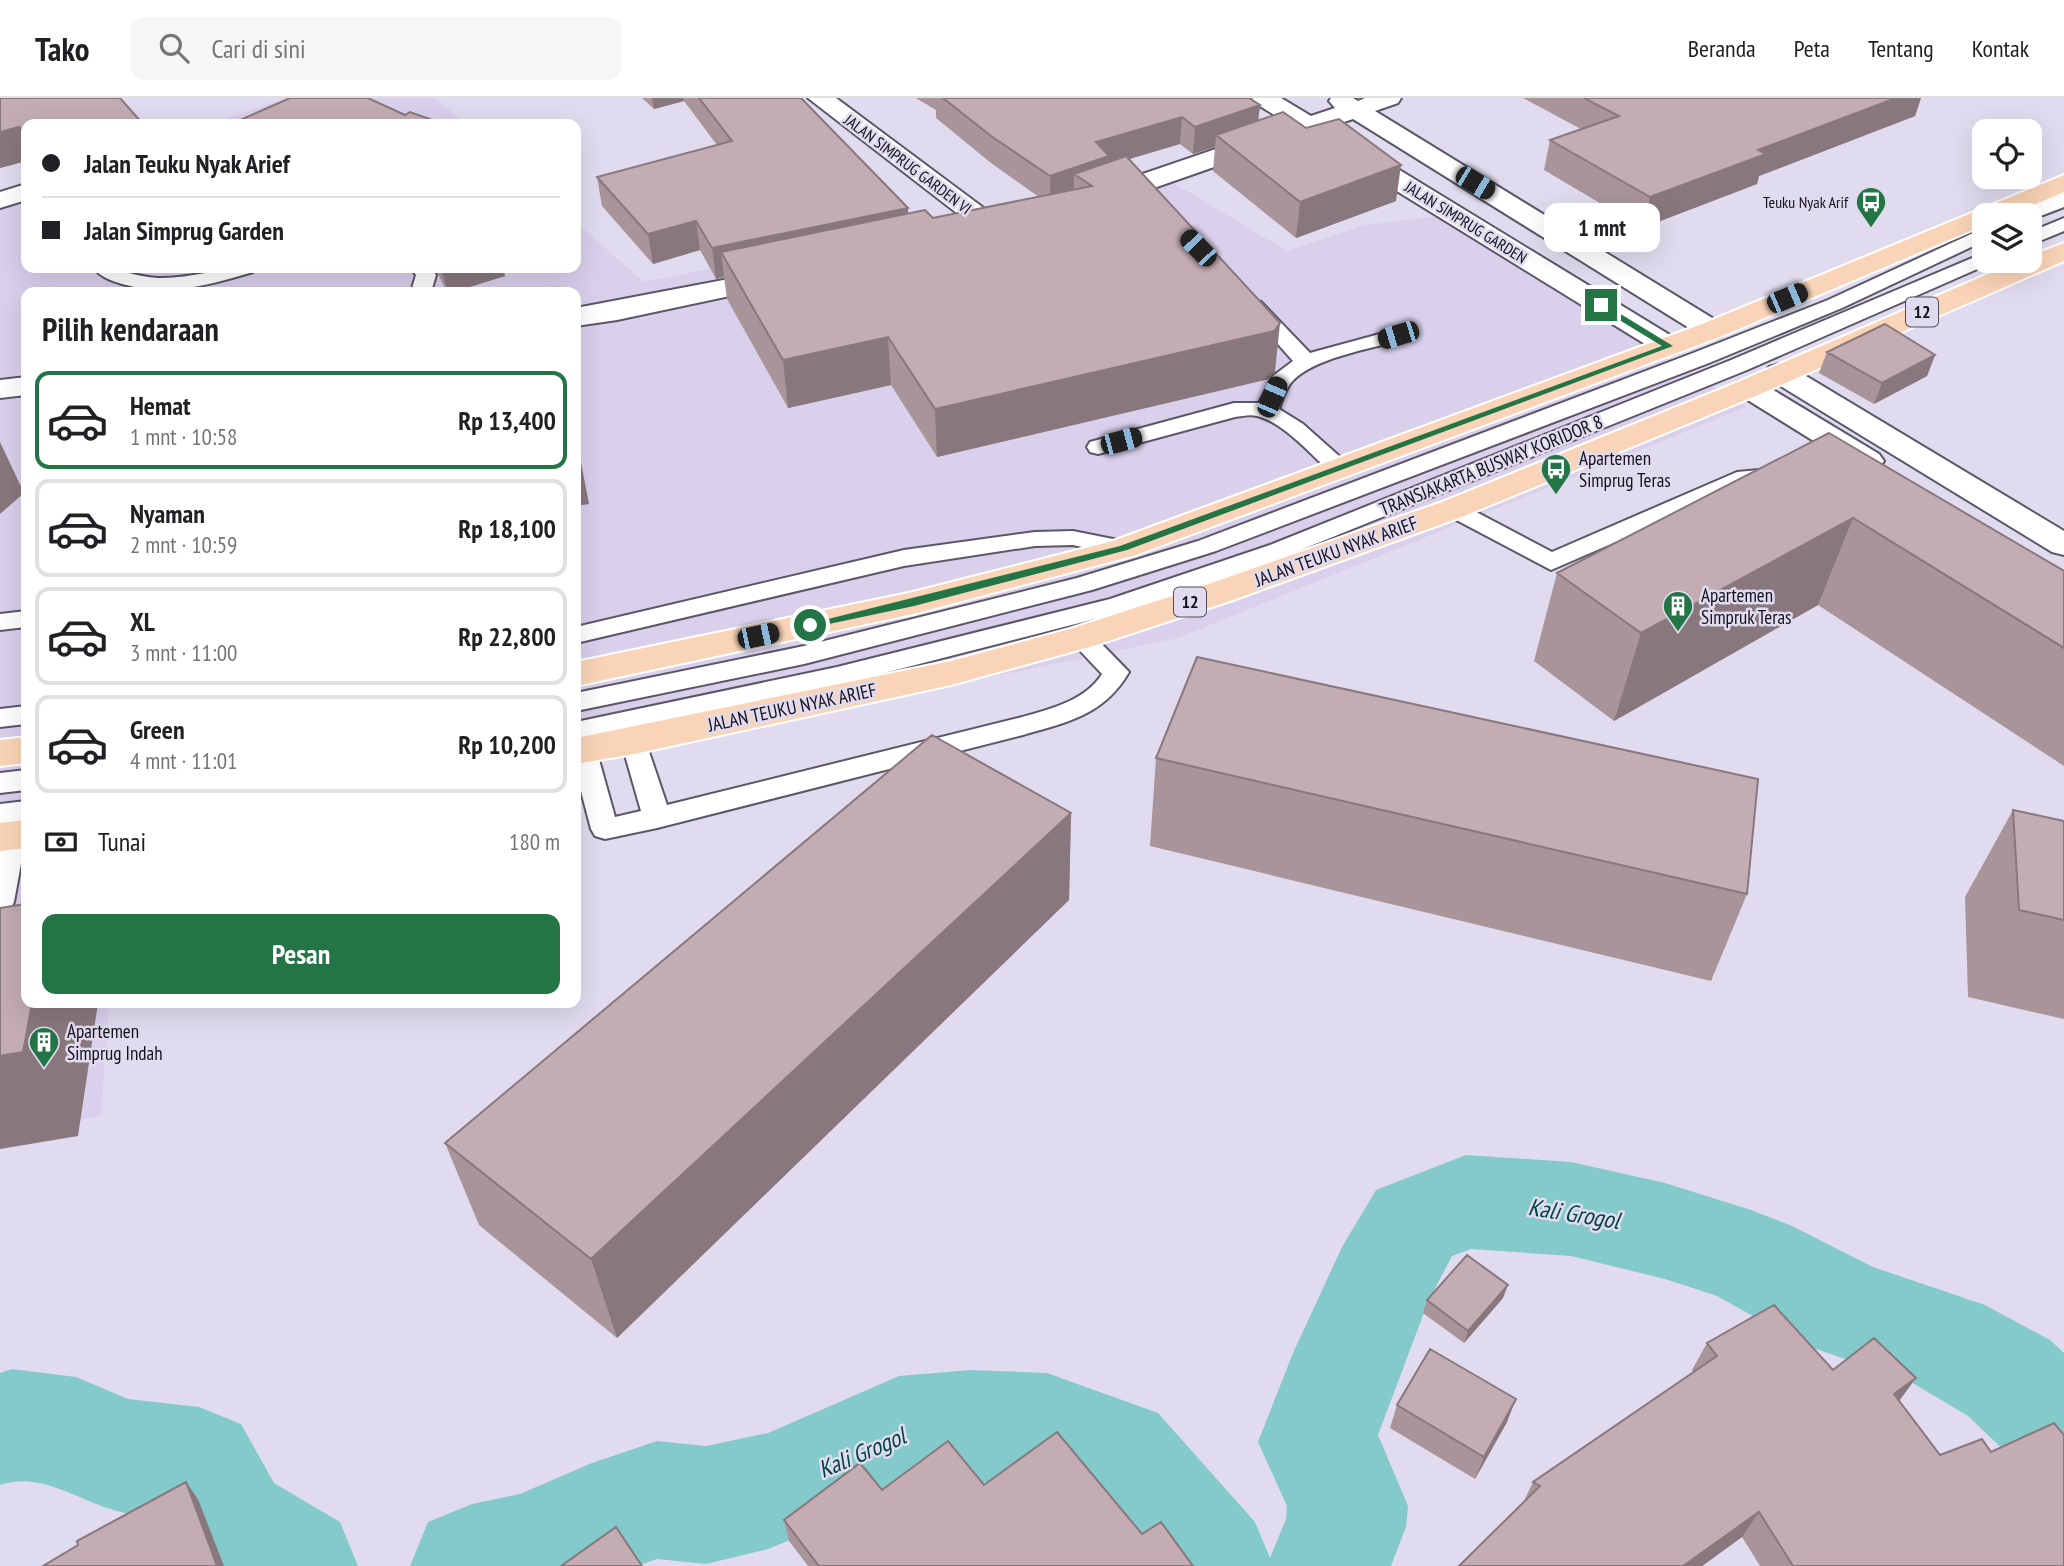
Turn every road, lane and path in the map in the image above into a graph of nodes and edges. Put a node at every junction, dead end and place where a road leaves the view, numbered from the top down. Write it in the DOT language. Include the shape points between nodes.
graph roads {
  1 [pos="820,98"];
  2 [pos="1264,98"];
  3 [pos="1389,98"];
  4 [pos="1346,104"];
  5 [pos="1309,125"];
  6 [pos="2064,183"];
  7 [pos="21,194"];
  8 [pos="0,200"];
  9 [pos="2064,200"];
  10 [pos="2016,203"];
  11 [pos="1078,206"];
  12 [pos="2042,209"];
  13 [pos="1972,221"];
  14 [pos="2064,224"];
  15 [pos="2042,234"];
  16 [pos="967,238"];
  17 [pos="1972,240"];
  18 [pos="2064,251"];
  19 [pos="1972,264"];
  20 [pos="806,271"];
  21 [pos="112,273"];
  22 [pos="229,273"];
  23 [pos="1244,296"];
  24 [pos="581,316"];
  25 [pos="1712,330"];
  26 [pos="1398,335"];
  27 [pos="1668,346"];
  28 [pos="1307,363"];
  29 [pos="1780,373"];
  30 [pos="21,387"];
  31 [pos="1749,388"];
  32 [pos="0,389"];
  33 [pos="1267,411"];
  34 [pos="1098,447"];
  35 [pos="1340,469"];
  36 [pos="1889,474"];
  37 [pos="1796,481"];
  38 [pos="1453,509"];
  39 [pos="2064,545"];
  40 [pos="1124,548"];
  41 [pos="21,620"];
  42 [pos="0,622"];
  43 [pos="581,634"];
  44 [pos="1081,638"];
  45 [pos="581,673"];
  46 [pos="581,701"];
  47 [pos="21,716"];
  48 [pos="0,718"];
  49 [pos="634,741"];
  50 [pos="581,743"];
  51 [pos="581,744"];
  52 [pos="21,751"];
  53 [pos="0,753"];
  54 [pos="581,753"];
  55 [pos="21,781"];
  56 [pos="0,783"];
  57 [pos="657,818"];
  58 [pos="13,826"];
  59 [pos="0,902"];
  1 -- 16 [label="street, JALAN SIMPRUG GARDEN VI" via="976,215 1005,229"];
  2 -- 5 [label="street, JALAN SIMPRUG GARDEN"];
  3 -- 4 [label="street"];
  4 -- 5 [label="street"];
  4 -- 25 [label="street, JALAN SIMPRUG GARDEN"];
  5 -- 11 [label="street"];
  5 -- 27 [label="street, JALAN SIMPRUG GARDEN"];
  6 -- 10 [label="highway"];
  7 -- 8 [label="street"];
  9 -- 12 [label="lane"];
  13 -- 25 [label="highway"];
  14 -- 15 [label="lane"];
  17 -- 46 [label="lane, TRANSJAKARTA BUSWAY KORIDOR 8" via="1835,304 1701,358 1207,546 1083,584 804,655"];
  18 -- 29 [label="highway, JALAN TEUKU NYAK ARIEF / 12"];
  19 -- 50 [label="lane, TRANSJAKARTA BUSWAY KORIDOR 8" via="1739,365 1279,550 1130,601"];
  20 -- 24 [label="street"];
  21 -- 22 [label="lane" via="139,282 172,285"];
  23 -- 28 [label="lane"];
  25 -- 27 [label="highway"];
  26 -- 28 [label="lane"];
  27 -- 35 [label="highway"];
  28 -- 33 [label="lane" via="1289,371 1278,384"];
  29 -- 31 [label="highway, JALAN TEUKU NYAK ARIEF / 12"];
  29 -- 39 [label="street"];
  30 -- 32 [label="street"];
  31 -- 36 [label="street"];
  31 -- 38 [label="highway, JALAN TEUKU NYAK ARIEF / 12"];
  33 -- 34 [label="lane" via="1234,410"];
  33 -- 35 [label="lane"];
  35 -- 40 [label="highway"];
  37 -- 38 [label="lane" via="1745,477 1551,562"];
  38 -- 44 [label="highway, JALAN TEUKU NYAK ARIEF / 12"];
  40 -- 43 [label="lane" via="1073,538 1035,539 904,558"];
  40 -- 45 [label="highway" via="914,603"];
  41 -- 42 [label="lane"];
  44 -- 49 [label="highway, JALAN TEUKU NYAK ARIEF / 12" via="951,673"];
  44 -- 57 [label="lane" via="1116,672 1111,685 1079,708"];
  47 -- 48 [label="lane"];
  49 -- 51 [label="highway, JALAN TEUKU NYAK ARIEF / 12"];
  49 -- 57 [label="lane"];
  52 -- 53 [label="highway"];
  54 -- 57 [label="lane" via="606,829"];
  55 -- 56 [label="lane"];
  58 -- 59 [label="lane"];
}
